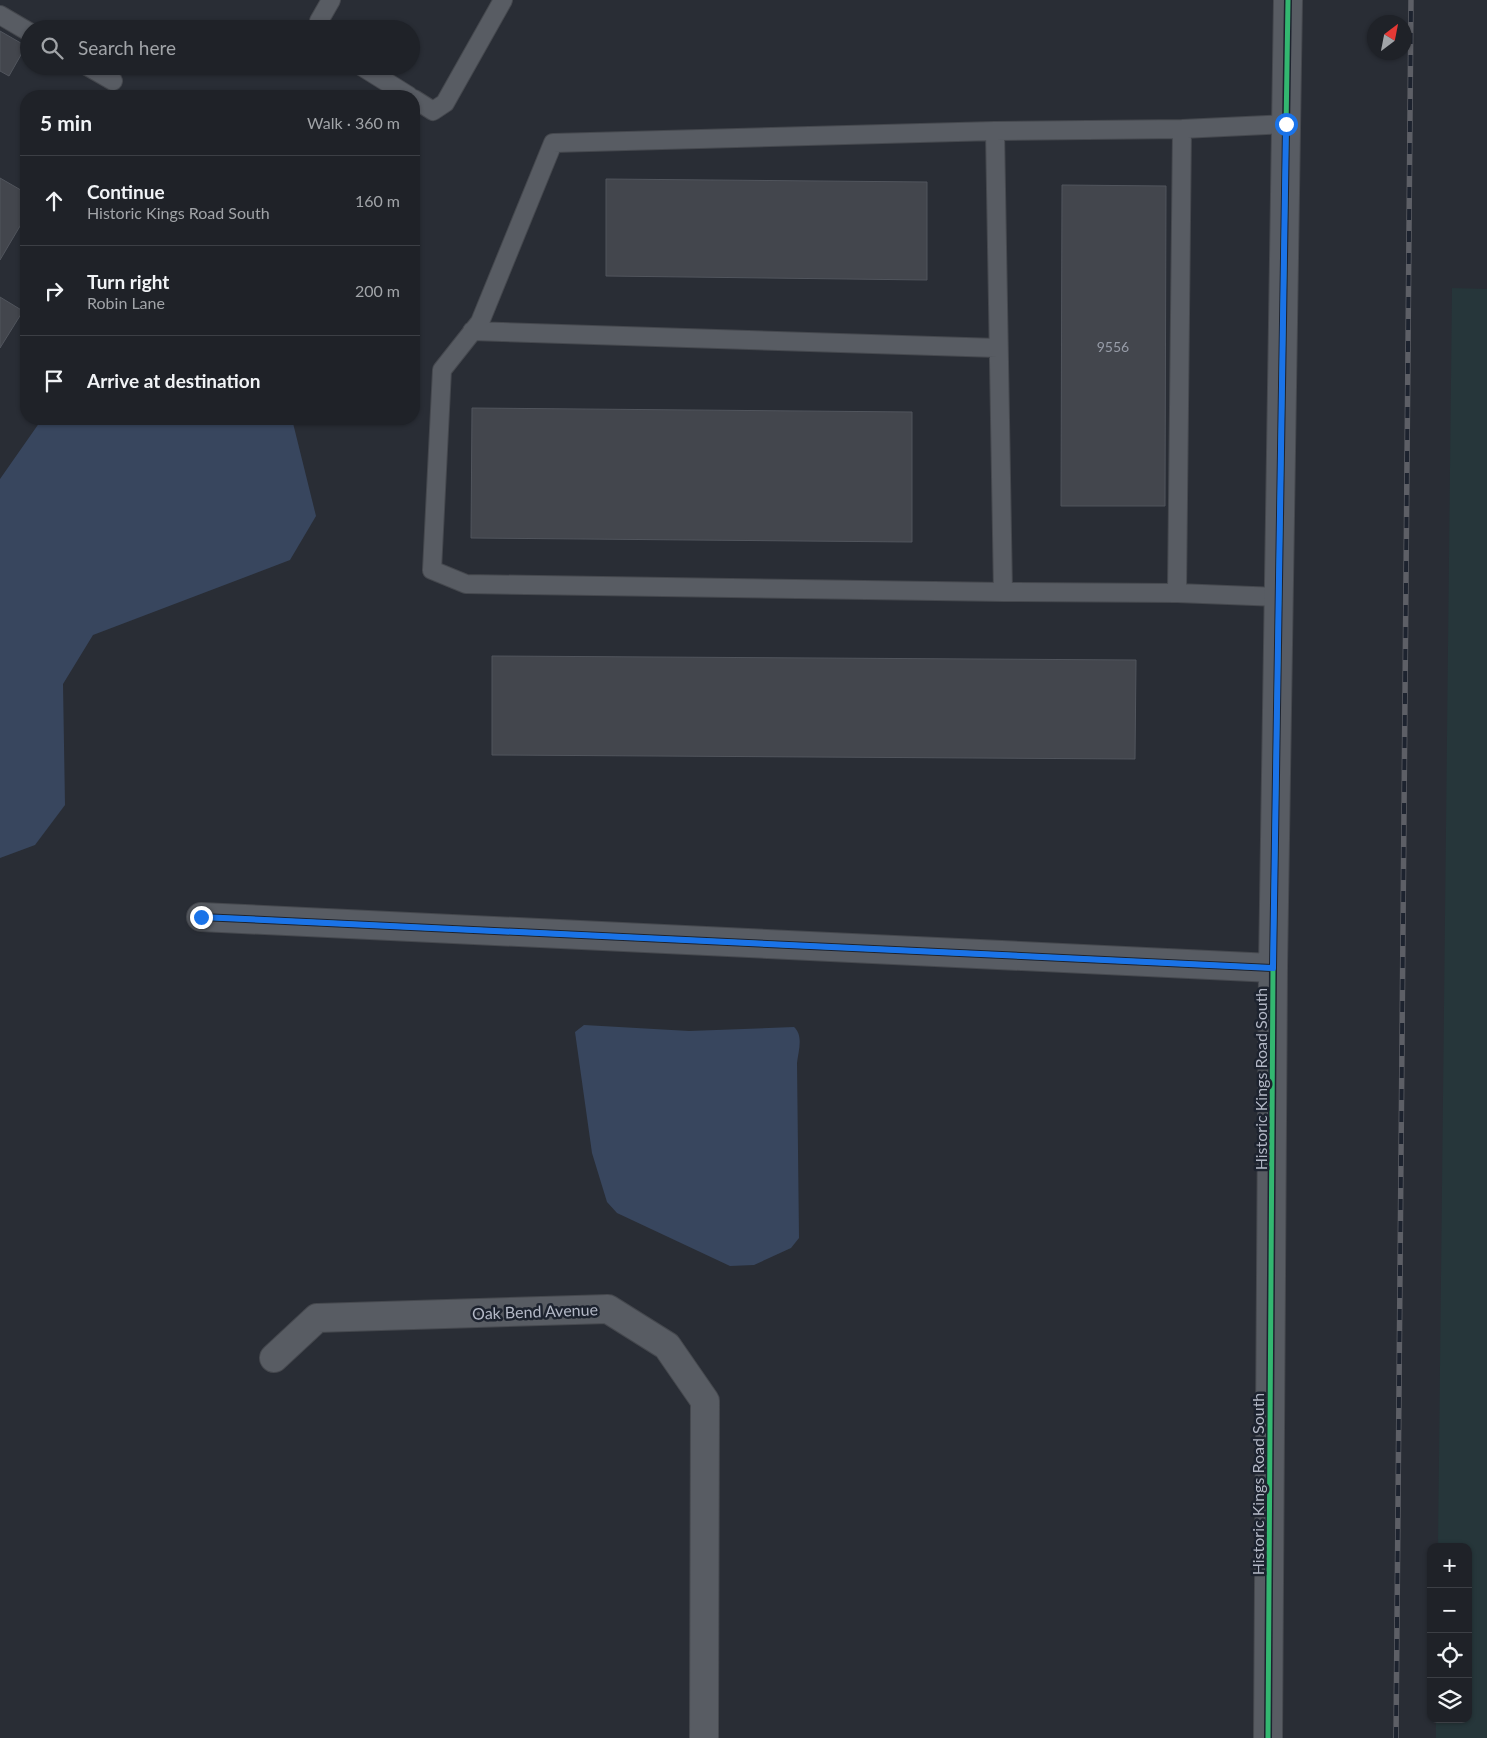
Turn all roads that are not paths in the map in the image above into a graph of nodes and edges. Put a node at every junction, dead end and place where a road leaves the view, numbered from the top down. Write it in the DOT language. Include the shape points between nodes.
graph roads {
  1 [pos="331,0"];
  2 [pos="503,0"];
  3 [pos="1288,0"];
  4 [pos="0,15"];
  5 [pos="321,20"];
  6 [pos="20,27"];
  7 [pos="103,75"];
  8 [pos="375,75"];
  9 [pos="113,81"];
  10 [pos="399,90"];
  11 [pos="420,103"];
  12 [pos="1286,124"];
  13 [pos="1182,129"];
  14 [pos="996,131"];
  15 [pos="472,331"];
  16 [pos="998,348"];
  17 [pos="1003,592"];
  18 [pos="1177,593"];
  19 [pos="1279,597"];
  20 [pos="201,917"];
  21 [pos="1273,968"];
  22 [pos="274,1358"];
  23 [pos="704,1738"];
  24 [pos="1268,1738"];
  1 -- 5 [label="lane"];
  2 -- 11 [label="lane" via="445,103 433,111"];
  3 -- 12 [label="street, Historic Kings Road South"];
  4 -- 6 [label="lane"];
  7 -- 9 [label="lane"];
  8 -- 10 [label="lane"];
  12 -- 13 [label="lane"];
  12 -- 19 [label="street, Historic Kings Road South"];
  13 -- 14 [label="lane"];
  13 -- 18 [label="lane"];
  14 -- 15 [label="lane" via="553,143 480,322"];
  14 -- 16 [label="lane"];
  15 -- 16 [label="lane"];
  15 -- 17 [label="lane" via="442,370 432,570 466,584"];
  16 -- 17 [label="lane"];
  17 -- 18 [label="lane"];
  18 -- 19 [label="lane"];
  19 -- 21 [label="street, Historic Kings Road South"];
  20 -- 21 [label="street"];
  21 -- 24 [label="street, Historic Kings Road South"];
  22 -- 23 [label="street, Oak Bend Avenue" via="318,1318 608,1309 668,1346 705,1402"];
}
